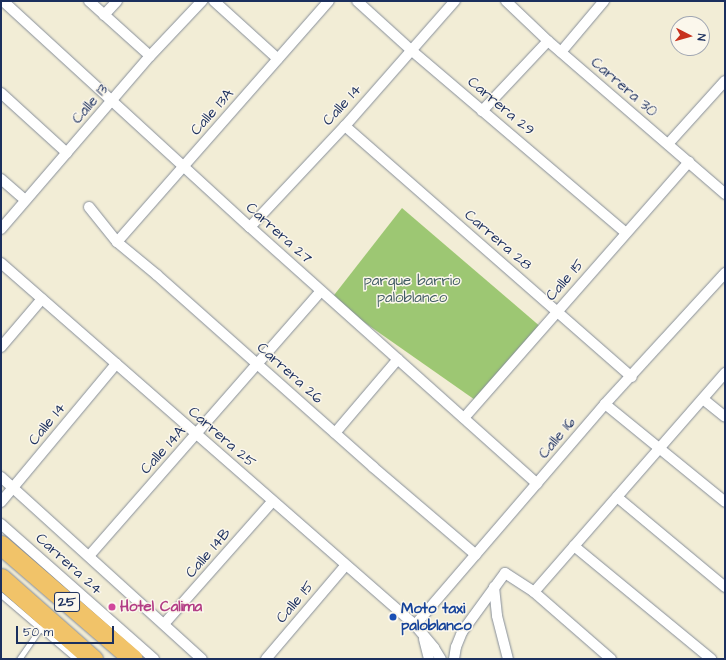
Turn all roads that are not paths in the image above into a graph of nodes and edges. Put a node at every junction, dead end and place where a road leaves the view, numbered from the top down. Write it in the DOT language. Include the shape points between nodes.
graph roads {
  1 [pos="3,1"];
  2 [pos="89,1"];
  3 [pos="117,1"];
  4 [pos="202,1"];
  5 [pos="214,1"];
  6 [pos="329,1"];
  7 [pos="357,1"];
  8 [pos="455,1"];
  9 [pos="506,1"];
  10 [pos="604,1"];
  11 [pos="104,15"];
  12 [pos="548,41"];
  13 [pos="411,50"];
  14 [pos="562,52"];
  15 [pos="150,56"];
  16 [pos="278,59"];
  17 [pos="725,81"];
  18 [pos="1,93"];
  19 [pos="112,102"];
  20 [pos="482,111"];
  21 [pos="345,126"];
  22 [pos="668,144"];
  23 [pos="67,153"];
  24 [pos="689,162"];
  25 [pos="183,167"];
  26 [pos="1,179"];
  27 [pos="725,194"];
  28 [pos="25,200"];
  29 [pos="89,207"];
  30 [pos="250,227"];
  31 [pos="1,229"];
  32 [pos="626,233"];
  33 [pos="117,242"];
  34 [pos="1,263"];
  35 [pos="725,273"];
  36 [pos="321,290"];
  37 [pos="42,299"];
  38 [pos="556,312"];
  39 [pos="1,347"];
  40 [pos="398,359"];
  41 [pos="116,364"];
  42 [pos="258,364"];
  43 [pos="725,373"];
  44 [pos="632,377"];
  45 [pos="703,399"];
  46 [pos="605,404"];
  47 [pos="725,417"];
  48 [pos="464,418"];
  49 [pos="335,433"];
  50 [pos="197,434"];
  51 [pos="660,448"];
  52 [pos="1,477"];
  53 [pos="537,484"];
  54 [pos="13,488"];
  55 [pos="617,496"];
  56 [pos="273,501"];
  57 [pos="1,502"];
  58 [pos="725,502"];
  59 [pos="1,524"];
  60 [pos="1,545"];
  61 [pos="574,546"];
  62 [pos="476,555"];
  63 [pos="89,556"];
  64 [pos="346,565"];
  65 [pos="1,578"];
  66 [pos="494,587"];
  67 [pos="725,587"];
  68 [pos="534,592"];
  69 [pos="1,595"];
  70 [pos="44,623"];
  71 [pos="164,624"];
  72 [pos="415,625"];
  73 [pos="423,635"];
  74 [pos="19,659"];
  75 [pos="76,659"];
  76 [pos="94,659"];
  77 [pos="133,659"];
  78 [pos="154,659"];
  79 [pos="202,659"];
  80 [pos="266,659"];
  81 [pos="429,659"];
  82 [pos="441,659"];
  83 [pos="454,659"];
  84 [pos="508,659"];
  85 [pos="611,659"];
  86 [pos="711,659"];
  1 -- 19 [label="street, Carrera 27"];
  2 -- 11 [label="street"];
  3 -- 11 [label="street"];
  4 -- 15 [label="street, Calle 13"];
  5 -- 16 [label="street"];
  6 -- 16 [label="street, Calle 13A"];
  7 -- 13 [label="street, Carrera 29"];
  8 -- 13 [label="street, Calle 14"];
  9 -- 12 [label="street, Carrera 30"];
  10 -- 14 [label="street"];
  11 -- 15 [label="street"];
  12 -- 14 [label="street, Carrera 30"];
  12 -- 20 [label="street"];
  13 -- 20 [label="street, Carrera 29"];
  13 -- 21 [label="street, Calle 14"];
  14 -- 22 [label="street, Carrera 30"];
  15 -- 19 [label="street, Calle 13"];
  16 -- 25 [label="street, Calle 13A"];
  17 -- 22 [label="street"];
  18 -- 23 [label="street"];
  19 -- 23 [label="street, Calle 13"];
  19 -- 25 [label="street, Carrera 27"];
  20 -- 32 [label="street, Carrera 29"];
  21 -- 30 [label="street, Calle 14"];
  21 -- 38 [label="street, Carrera 28"];
  22 -- 24 [label="street, Carrera 30"];
  23 -- 28 [label="street, Calle 13"];
  24 -- 27 [label="street, Carrera 30"];
  24 -- 32 [label="street, Calle 15"];
  25 -- 30 [label="street, Carrera 27"];
  25 -- 33 [label="street, Calle 13A"];
  26 -- 28 [label="street"];
  28 -- 31 [label="street, Calle 13"];
  29 -- 33 [label="street, Carrera 26"];
  30 -- 36 [label="street, Carrera 27"];
  32 -- 38 [label="street, Calle 15"];
  33 -- 42 [label="street, Carrera 26"];
  34 -- 37 [label="street, Carrera 25"];
  35 -- 44 [label="street, Calle 16"];
  36 -- 40 [label="street, Carrera 27"];
  36 -- 42 [label="street, Calle 14A"];
  37 -- 39 [label="street"];
  37 -- 41 [label="street, Carrera 25"];
  38 -- 44 [label="street, Carrera 28"];
  38 -- 48 [label="street, Calle 15"];
  40 -- 48 [label="street, Carrera 27"];
  40 -- 49 [label="street"];
  41 -- 50 [label="street, Carrera 25"];
  41 -- 54 [label="street, Calle 14"];
  42 -- 49 [label="street, Carrera 26"];
  42 -- 50 [label="street, Calle 14A"];
  43 -- 45 [label="street"];
  44 -- 46 [label="street, Calle 16"];
  45 -- 47 [label="street"];
  45 -- 51 [label="street"];
  46 -- 51 [label="street"];
  46 -- 53 [label="street, Calle 16"];
  48 -- 53 [label="street, Carrera 27"];
  49 -- 62 [label="street, Carrera 26"];
  50 -- 56 [label="street, Carrera 25"];
  50 -- 63 [label="street, Calle 14A"];
  51 -- 55 [label="street"];
  51 -- 58 [label="street"];
  52 -- 54 [label="street"];
  53 -- 62 [label="street, Calle 16"];
  54 -- 57 [label="street, Calle 14"];
  54 -- 63 [label="street"];
  55 -- 61 [label="street"];
  55 -- 67 [label="street"];
  56 -- 64 [label="street, Carrera 25"];
  56 -- 71 [label="street, Calle 14B"];
  59 -- 78 [label="street, Carrera 24"];
  60 -- 77 [label="highway, 25"];
  61 -- 68 [label="street"];
  61 -- 86 [label="street"];
  62 -- 72 [label="street, Calle 16"];
  63 -- 71 [label="street"];
  64 -- 72 [label="street, Carrera 25"];
  64 -- 80 [label="street, Calle 15"];
  65 -- 70 [label="highway, 25"];
  66 -- 68 [label="street" via="505,573"];
  66 -- 83 [label="street" via="462,632"];
  66 -- 84 [label="street" via="497,616"];
  68 -- 85 [label="street"];
  69 -- 70 [label="lane"];
  70 -- 74 [label="lane"];
  70 -- 75 [label="lane"];
  70 -- 76 [label="highway, 25"];
  71 -- 79 [label="street"];
  72 -- 73 [label="street, Carrera 25"];
  73 -- 81 [label="street"];
  73 -- 82 [label="street, Carrera 25"];
}
